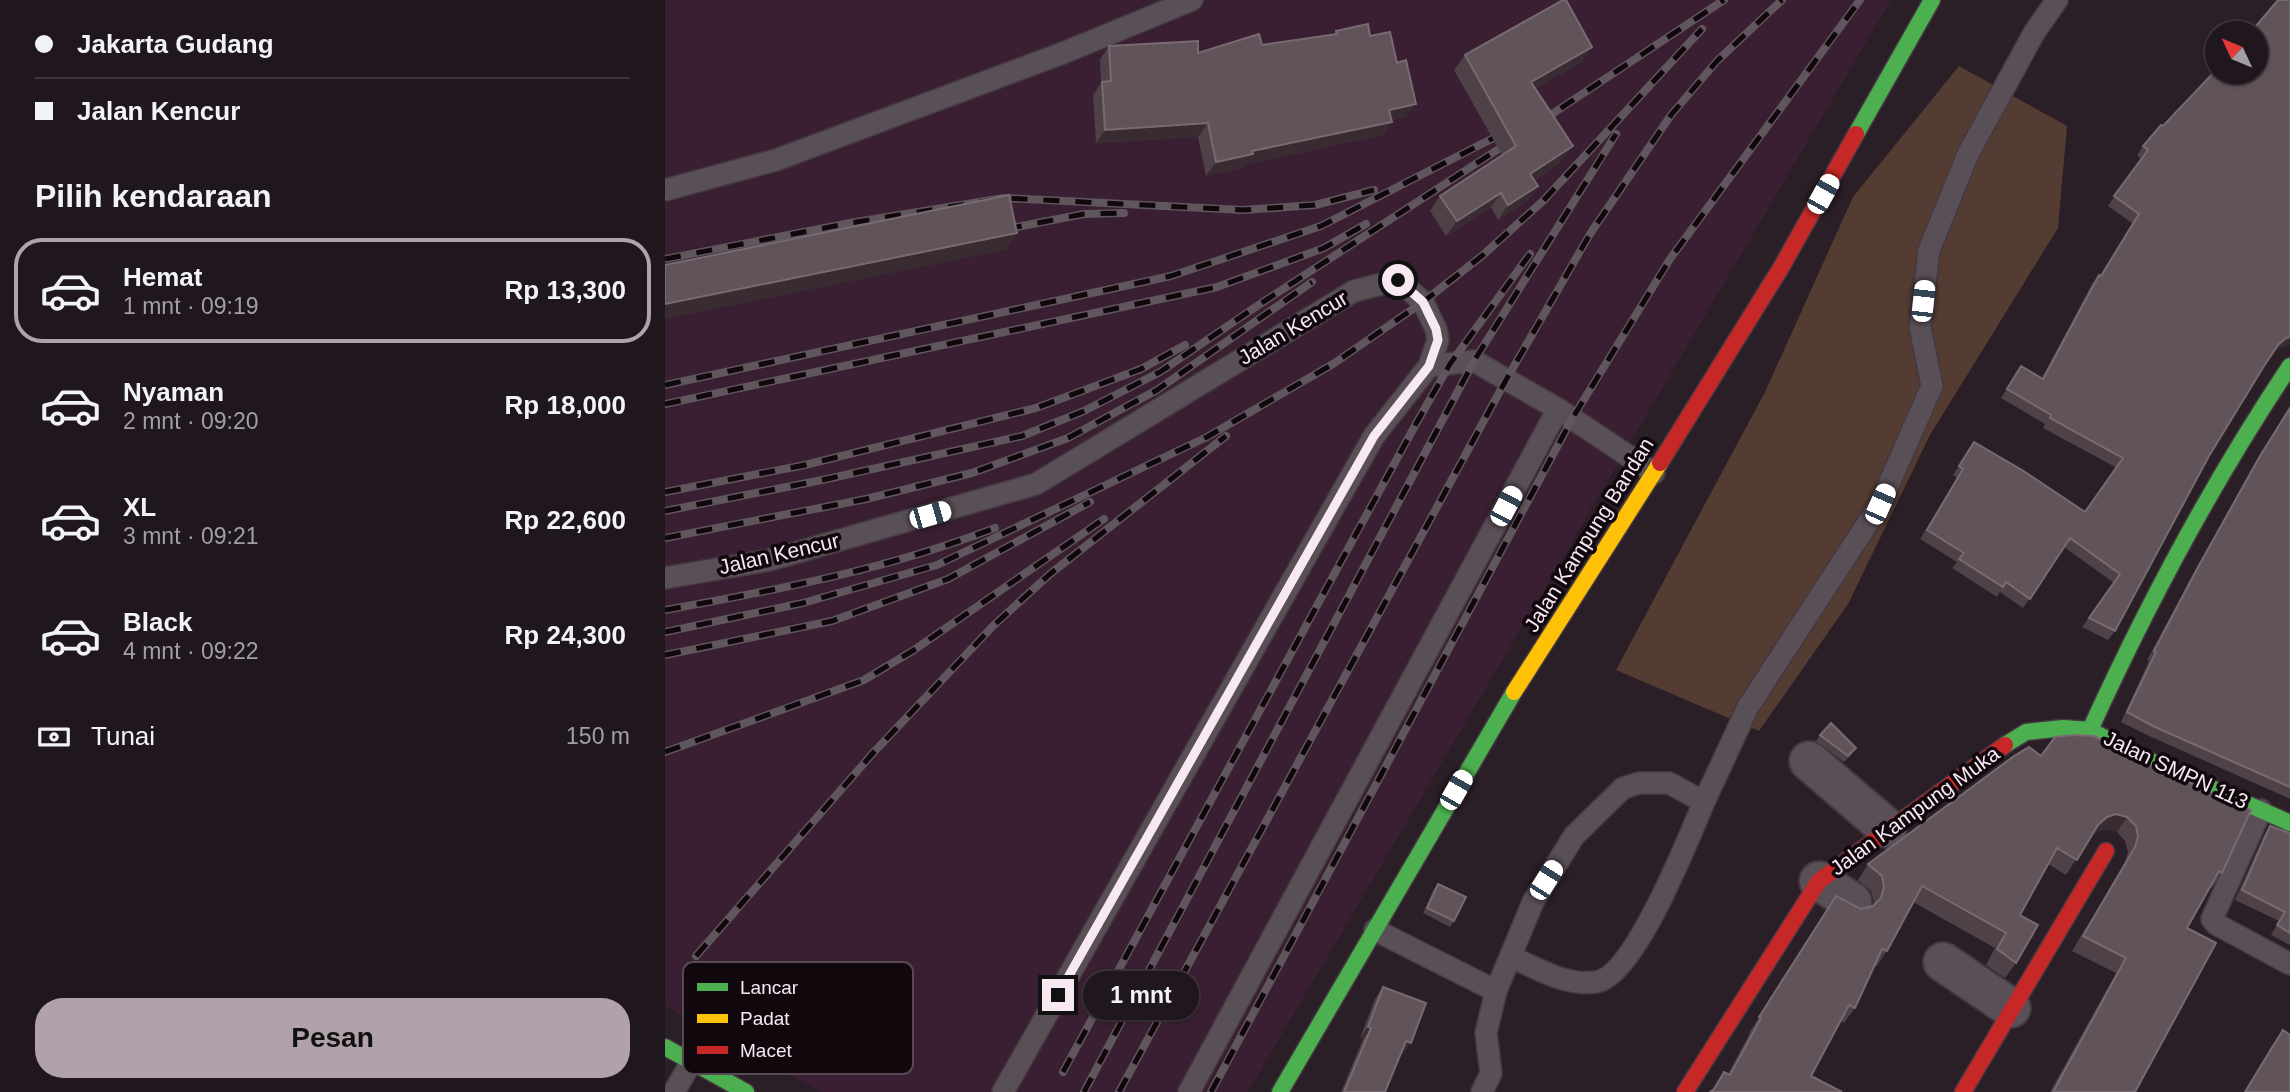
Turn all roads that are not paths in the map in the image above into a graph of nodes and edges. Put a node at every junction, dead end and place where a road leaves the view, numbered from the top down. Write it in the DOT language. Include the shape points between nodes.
graph roads {
  1 [pos="1192,0"];
  2 [pos="1932,0"];
  3 [pos="2057,0"];
  4 [pos="665,190"];
  5 [pos="1429,366"];
  6 [pos="2290,366"];
  7 [pos="1558,409"];
  8 [pos="1654,473"];
  9 [pos="665,578"];
  10 [pos="2090,730"];
  11 [pos="1809,761"];
  12 [pos="1704,802"];
  13 [pos="2261,810"];
  14 [pos="2290,823"];
  15 [pos="1887,828"];
  16 [pos="2106,851"];
  17 [pos="1819,881"];
  18 [pos="1852,902"];
  19 [pos="1375,930"];
  20 [pos="1511,957"];
  21 [pos="1943,962"];
  22 [pos="2290,964"];
  23 [pos="1496,991"];
  24 [pos="2011,1008"];
  25 [pos="665,1047"];
  26 [pos="683,1056"];
  27 [pos="684,1074"];
  28 [pos="715,1074"];
  29 [pos="674,1092"];
  30 [pos="746,1092"];
  31 [pos="1003,1092"];
  32 [pos="1189,1092"];
  33 [pos="1280,1092"];
  34 [pos="1482,1092"];
  35 [pos="1685,1092"];
  36 [pos="1963,1092"];
  1 -- 4 [label="lane" via="776,160"];
  2 -- 8 [label="street, Jalan Kampung Bandan" via="1782,266"];
  3 -- 12 [label="lane" via="1968,154 1929,250 1920,327 1932,386 1901,457 1880,504 1748,707"];
  5 -- 7 [label="lane" via="1474,361"];
  5 -- 9 [label="lane, Jalan Kencur" via="1438,340 1423,302 1398,280 1354,290 1036,484 770,561"];
  5 -- 31 [label="lane, Jalan Kencur" via="1374,436"];
  6 -- 10 [label="street" via="2220,479 2118,667"];
  7 -- 8 [label="lane"];
  7 -- 32 [label="lane"];
  8 -- 19 [label="street, Jalan Kampung Bandan" via="1496,719"];
  10 -- 13 [label="street, Jalan SMPN 113"];
  10 -- 15 [label="street, Jalan Kampung Muka" via="2027,732"];
  11 -- 15 [label="street"];
  12 -- 20 [label="lane" via="1669,783 1623,788 1574,836 1533,902"];
  12 -- 20 [label="lane" via="1641,938 1615,972 1599,982 1568,982"];
  13 -- 14 [label="street"];
  13 -- 22 [label="lane, Jalan SMPN 113" via="2212,919"];
  15 -- 17 [label="street, Jalan Kampung Muka"];
  16 -- 24 [label="street"];
  17 -- 18 [label="street"];
  17 -- 35 [label="street, Jalan Kampung Muka"];
  19 -- 23 [label="lane"];
  19 -- 33 [label="street, Jalan Kampung Bandan"];
  20 -- 23 [label="lane"];
  21 -- 24 [label="street"];
  23 -- 34 [label="lane" via="1486,1033 1491,1073"];
  24 -- 36 [label="street"];
  25 -- 26 [label="street"];
  27 -- 29 [label="lane"];
  28 -- 30 [label="street"];
}
